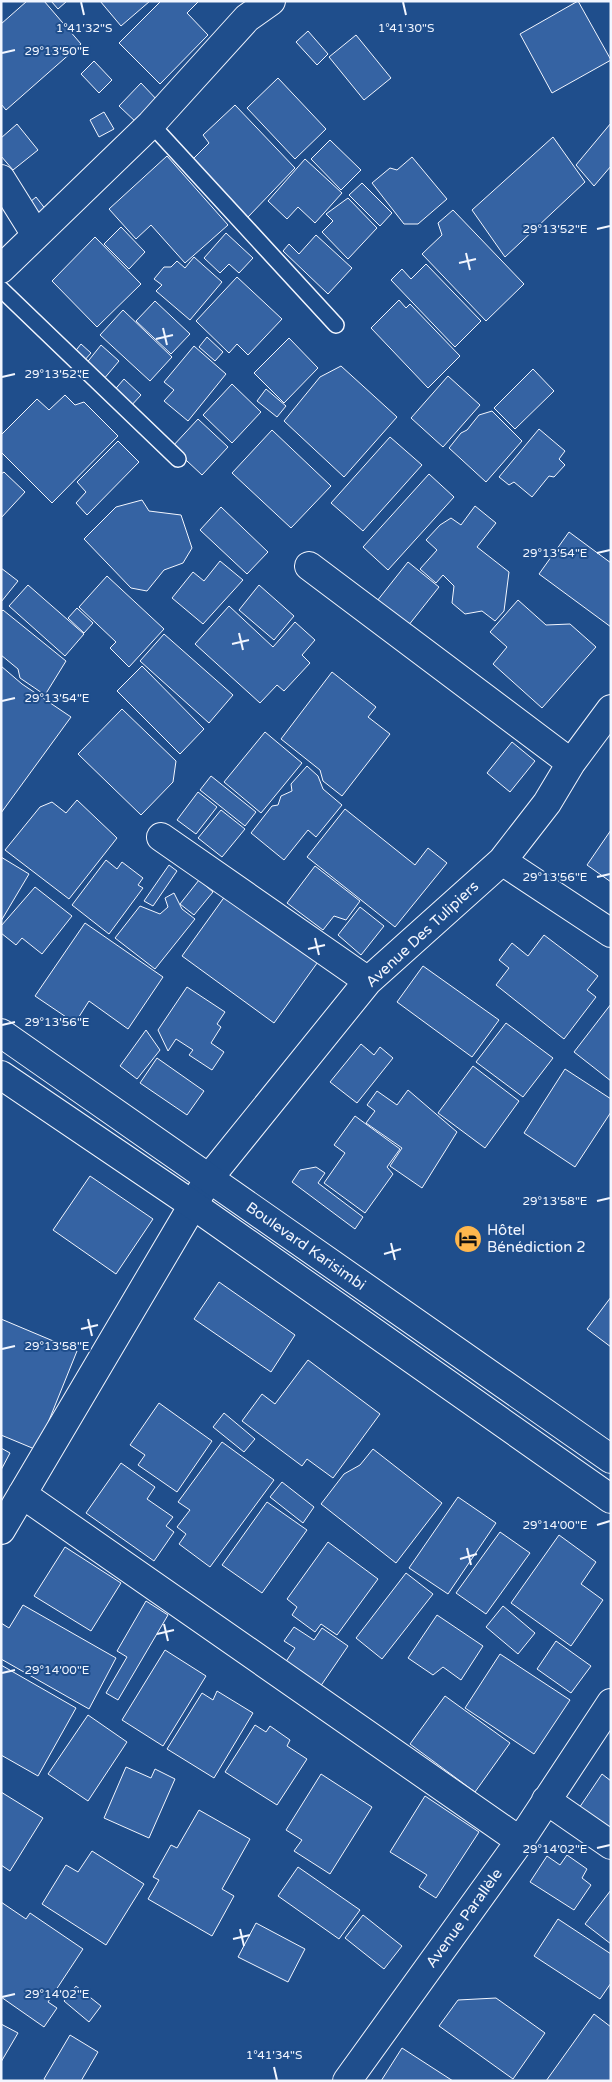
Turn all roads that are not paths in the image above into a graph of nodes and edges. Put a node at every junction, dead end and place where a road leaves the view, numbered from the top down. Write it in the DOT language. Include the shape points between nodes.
graph roads {
  1 [pos="271,1"];
  2 [pos="241,10"];
  3 [pos="151,124"];
  4 [pos="1,179"];
  5 [pos="36,235"];
  6 [pos="1,269"];
  7 [pos="1,290"];
  8 [pos="336,325"];
  9 [pos="178,459"];
  10 [pos="309,566"];
  11 [pos="611,709"];
  12 [pos="571,763"];
  13 [pos="161,837"];
  14 [pos="502,861"];
  15 [pos="611,933"];
  16 [pos="368,981"];
  17 [pos="1,1033"];
  18 [pos="1,1075"];
  19 [pos="209,1178"];
  20 [pos="193,1205"];
  21 [pos="611,1459"];
  22 [pos="22,1494"];
  23 [pos="611,1498"];
  24 [pos="1,1530"];
  25 [pos="611,1703"];
  26 [pos="546,1800"];
  27 [pos="520,1841"];
  28 [pos="611,1845"];
  29 [pos="347,2081"];
  1 -- 2 [label="street"];
  2 -- 3 [label="street"];
  3 -- 5 [label="street"];
  3 -- 8 [label="lane"];
  4 -- 5 [label="street"];
  5 -- 6 [label="street"];
  7 -- 9 [label="lane"];
  10 -- 12 [label="street"];
  11 -- 12 [label="street, Avenue Des Tulipiers"];
  12 -- 14 [label="street, Avenue Des Tulipiers" via="548,803"];
  13 -- 16 [label="street"];
  14 -- 15 [label="street"];
  14 -- 16 [label="street, Avenue Des Tulipiers"];
  16 -- 19 [label="street, Avenue Des Tulipiers"];
  17 -- 19 [label="street, Boulevard Karisimbi"];
  18 -- 20 [label="street"];
  19 -- 20 [label="street, Avenue Des Tulipiers"];
  19 -- 21 [label="street, Boulevard Karisimbi"];
  20 -- 22 [label="street, Avenue Des Tulipiers"];
  20 -- 23 [label="street"];
  22 -- 24 [label="street, Avenue Des Tulipiers"];
  22 -- 27 [label="street"];
  25 -- 26 [label="street, Avenue Parallèle"];
  26 -- 27 [label="street, Avenue Parallèle"];
  26 -- 28 [label="street"];
  27 -- 29 [label="street, Avenue Parallèle"];
}
